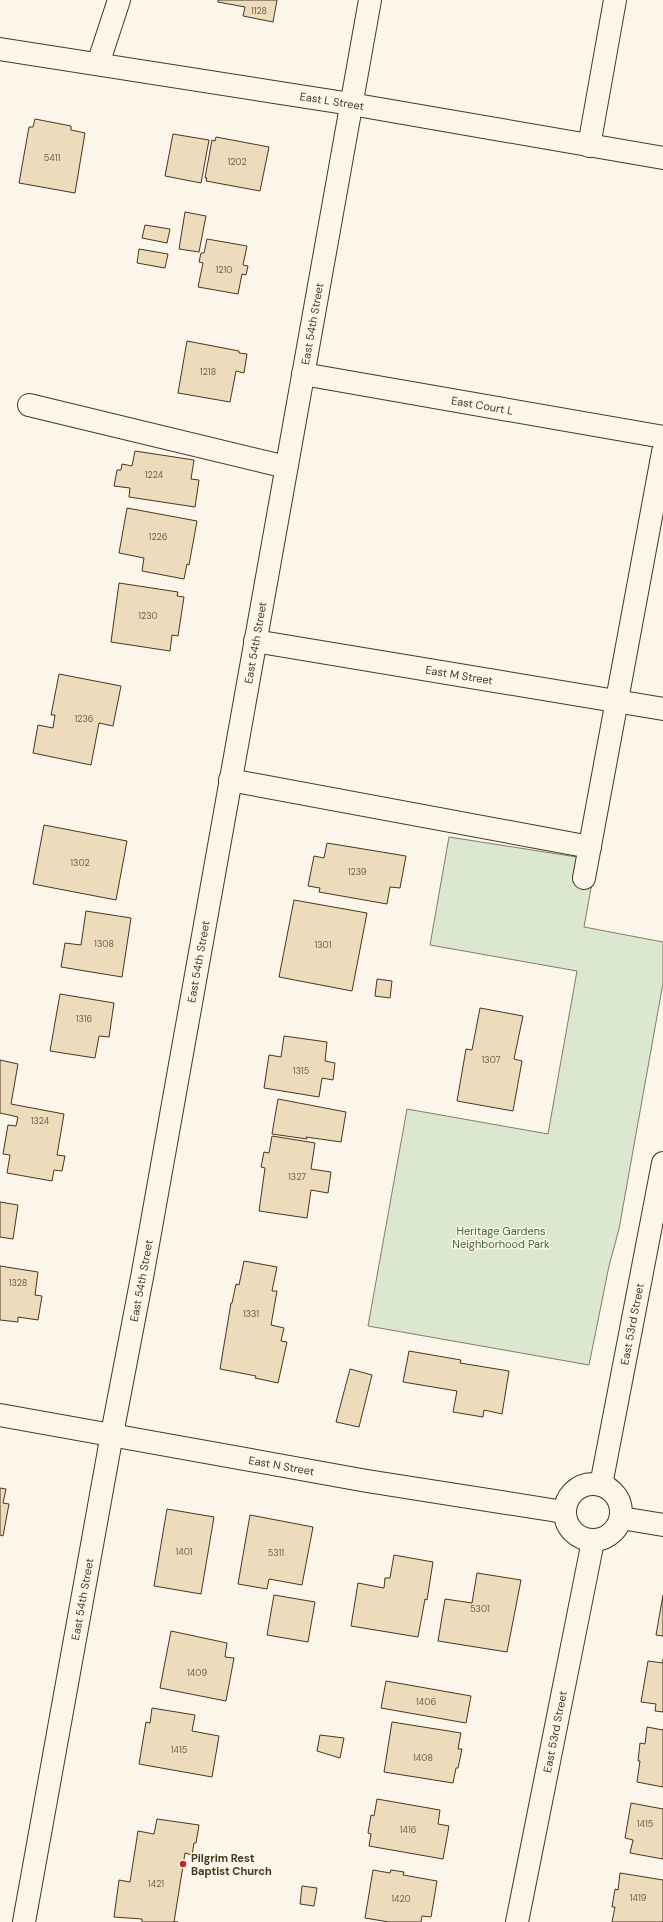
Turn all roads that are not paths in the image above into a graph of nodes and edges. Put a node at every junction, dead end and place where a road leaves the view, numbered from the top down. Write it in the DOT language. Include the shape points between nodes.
graph roads {
  1 [pos="119,0"];
  2 [pos="370,0"];
  3 [pos="615,0"];
  4 [pos="0,49"];
  5 [pos="98,64"];
  6 [pos="351,104"];
  7 [pos="588,146"];
  8 [pos="663,158"];
  9 [pos="302,374"];
  10 [pos="29,405"];
  11 [pos="663,437"];
  12 [pos="663,452"];
  13 [pos="286,467"];
  14 [pos="255,641"];
  15 [pos="617,701"];
  16 [pos="663,709"];
  17 [pos="230,780"];
  18 [pos="590,847"];
  19 [pos="584,878"];
  20 [pos="663,1163"];
  21 [pos="0,1415"];
  22 [pos="112,1434"];
  23 [pos="601,1485"];
  24 [pos="564,1512"];
  25 [pos="621,1518"];
  26 [pos="663,1525"];
  27 [pos="593,1541"];
  28 [pos="24,1922"];
  29 [pos="518,1922"];
  1 -- 5 [label="street"];
  2 -- 6 [label="street, East 54th Street"];
  3 -- 7 [label="street"];
  4 -- 5 [label="street, East L Street"];
  5 -- 6 [label="street, East L Street"];
  6 -- 7 [label="street, East L Street"];
  6 -- 9 [label="street, East 54th Street"];
  7 -- 8 [label="street, East L Street"];
  9 -- 11 [label="street, East Court L"];
  9 -- 13 [label="street, East 54th Street"];
  10 -- 13 [label="street"];
  12 -- 15 [label="street"];
  13 -- 14 [label="street, East 54th Street"];
  14 -- 15 [label="street, East M Street"];
  14 -- 17 [label="street, East 54th Street"];
  15 -- 16 [label="street, East M Street"];
  15 -- 18 [label="street"];
  17 -- 18 [label="street"];
  17 -- 22 [label="street, East 54th Street"];
  18 -- 19 [label="street"];
  20 -- 23 [label="street, East 53rd Street"];
  21 -- 22 [label="street, East N Street"];
  22 -- 24 [label="street, East N Street" via="367,1481"];
  22 -- 28 [label="street, East 54th Street"];
  23 -- 24 [label="street" via="588,1485 576,1489 566,1503"];
  23 -- 25 [label="street" via="619,1501"];
  24 -- 27 [label="street" via="566,1521 576,1535"];
  25 -- 26 [label="street"];
  25 -- 27 [label="street" via="611,1534"];
  27 -- 29 [label="street, East 53rd Street"];
}
